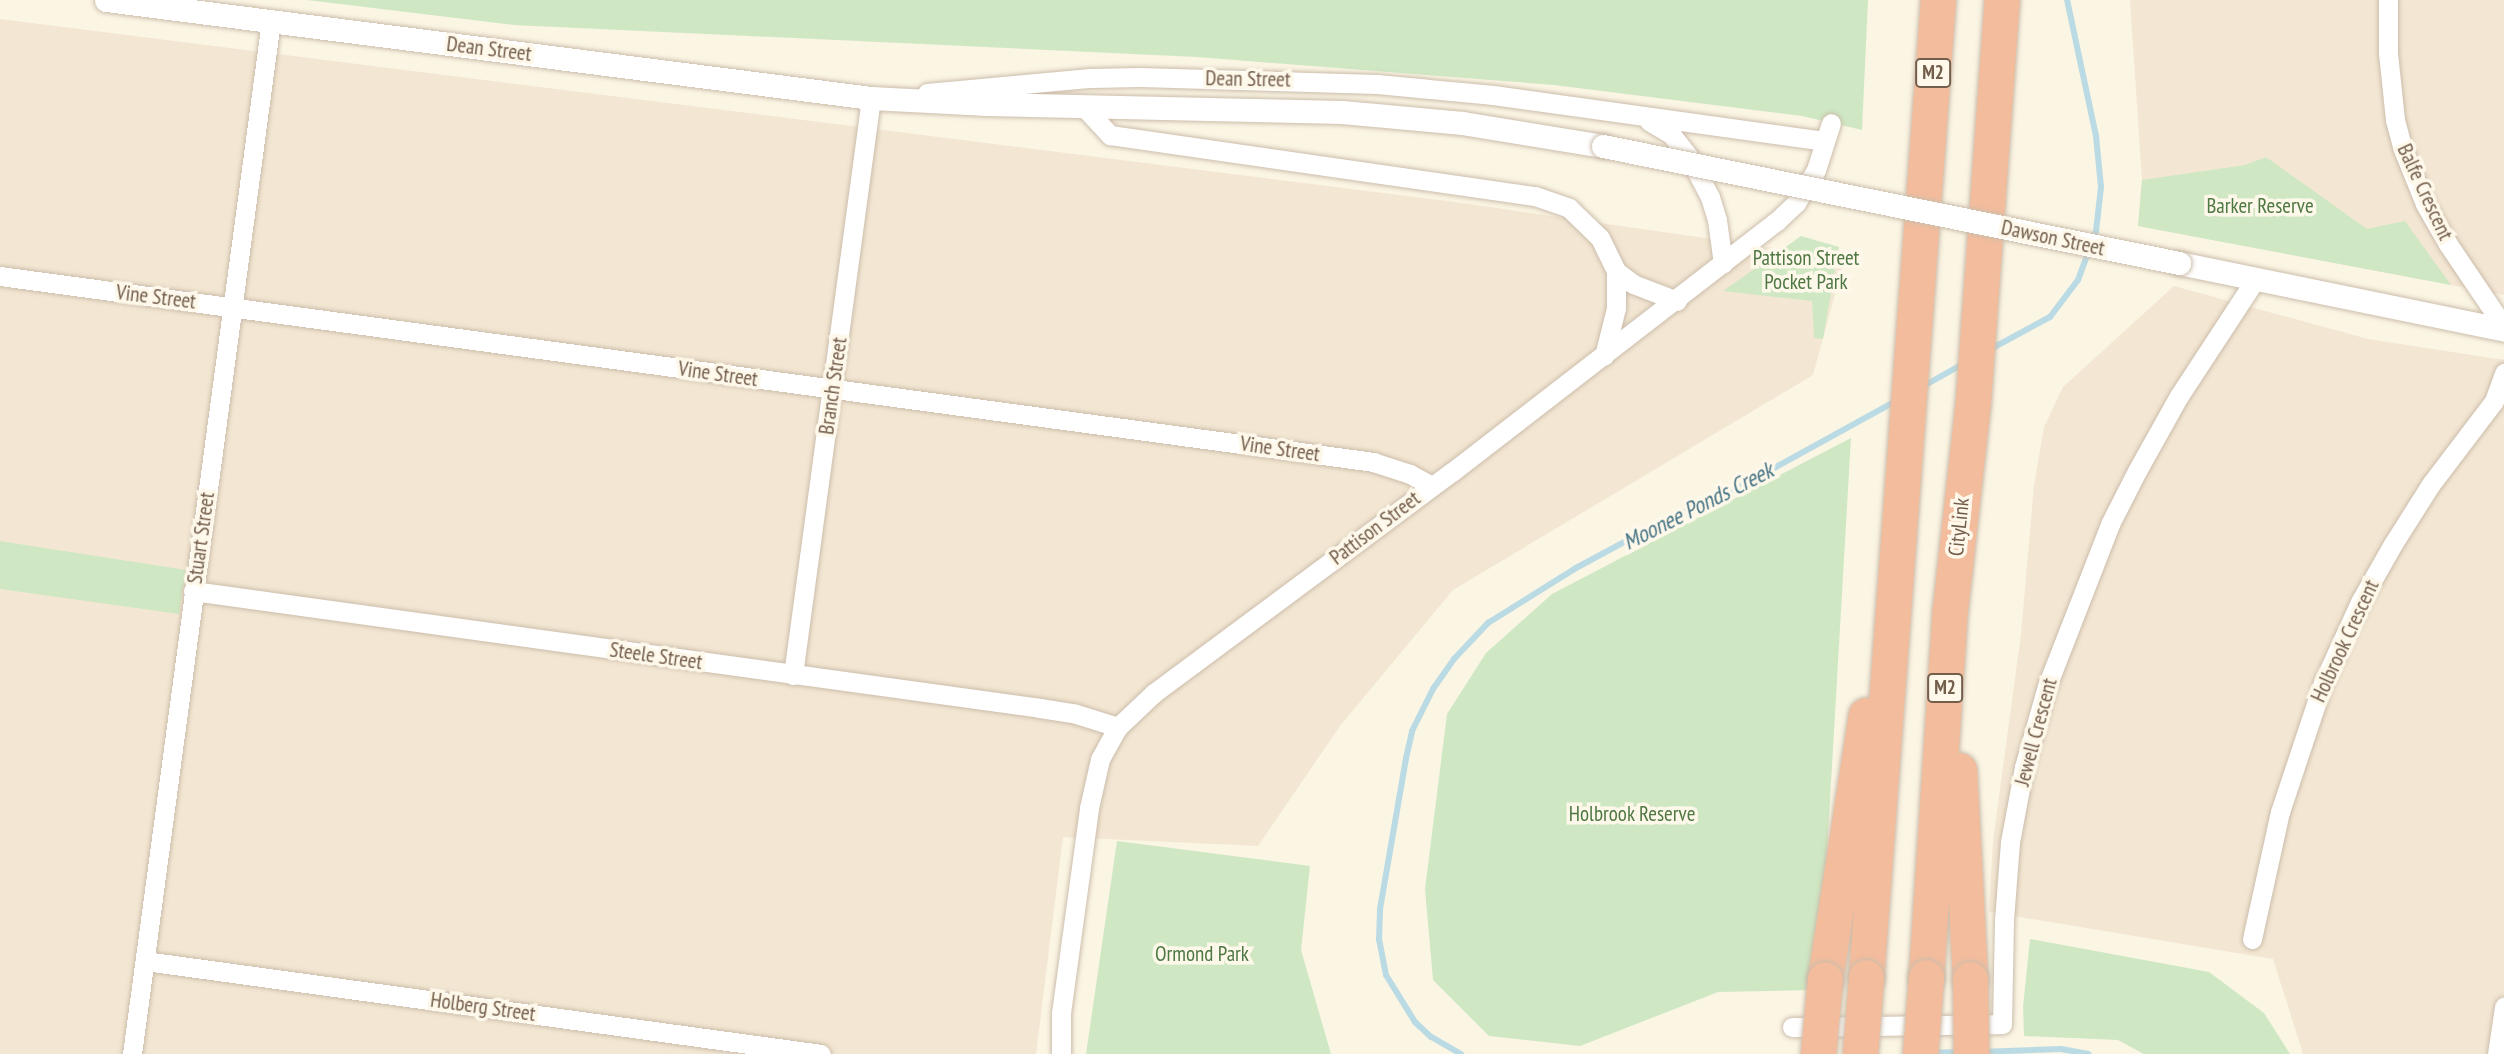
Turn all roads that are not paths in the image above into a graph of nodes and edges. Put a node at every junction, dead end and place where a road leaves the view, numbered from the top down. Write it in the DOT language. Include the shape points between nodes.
graph roads {
  1 [pos="106,0"];
  2 [pos="1938,0"];
  3 [pos="2002,0"];
  4 [pos="2388,0"];
  5 [pos="271,21"];
  6 [pos="871,98"];
  7 [pos="1083,106"];
  8 [pos="1625,114"];
  9 [pos="1828,132"];
  10 [pos="1603,146"];
  11 [pos="1723,264"];
  12 [pos="1616,271"];
  13 [pos="0,276"];
  14 [pos="2255,279"];
  15 [pos="1676,301"];
  16 [pos="233,307"];
  17 [pos="2504,328"];
  18 [pos="1604,356"];
  19 [pos="2504,373"];
  20 [pos="832,390"];
  21 [pos="1905,435"];
  22 [pos="1432,486"];
  23 [pos="193,591"];
  24 [pos="1950,609"];
  25 [pos="793,675"];
  26 [pos="1118,727"];
  27 [pos="2252,939"];
  28 [pos="145,961"];
  29 [pos="2504,1007"];
  30 [pos="1061,1013"];
  31 [pos="1792,1027"];
  32 [pos="132,1054"];
  33 [pos="821,1054"];
  34 [pos="1048,1054"];
  35 [pos="1061,1054"];
  36 [pos="1818,1054"];
  37 [pos="1860,1054"];
  38 [pos="1920,1054"];
  39 [pos="1971,1054"];
  40 [pos="2497,1054"];
  1 -- 5 [label="street, Dean Street"];
  2 -- 21 [label="highway, M2"];
  3 -- 24 [label="highway, CityLink / M2" via="1973,400"];
  4 -- 17 [label="street, Balfe Crescent" via="2388,53 2402,147 2442,234"];
  5 -- 6 [label="street, Dean Street"];
  5 -- 16 [label="street, Stuart Street"];
  6 -- 7 [label="street, Dean Street"];
  6 -- 8 [label="street, Dean Street" via="1090,78 1200,78 1424,87"];
  6 -- 20 [label="street, Branch Street"];
  7 -- 10 [label="street, Dean Street" via="1354,113 1474,125"];
  7 -- 12 [label="street" via="1110,135 1535,196 1569,208 1584,221 1610,253"];
  8 -- 9 [label="street, Dean Street"];
  8 -- 11 [label="street, Dean Street" via="1671,134 1689,157 1713,209"];
  9 -- 11 [label="street, Pattison Street" via="1816,170 1796,203"];
  10 -- 14 [label="street, Dawson Street, bridge"];
  11 -- 15 [label="street, Pattison Street"];
  12 -- 15 [label="street" via="1633,284"];
  12 -- 18 [label="street" via="1616,308"];
  13 -- 16 [label="street, Vine Street"];
  14 -- 17 [label="street, Dawson Street"];
  14 -- 31 [label="street, Jewell Crescent" via="2137,471 2110,524 2047,686 2024,767 2010,842 2002,1024"];
  15 -- 18 [label="street, Pattison Street"];
  16 -- 20 [label="street, Vine Street"];
  16 -- 23 [label="street, Stuart Street"];
  18 -- 22 [label="street, Pattison Street"];
  19 -- 27 [label="street, Holbrook Crescent" via="2494,401 2431,484 2393,544 2323,683 2280,812"];
  20 -- 22 [label="street, Vine Street" via="1373,462"];
  20 -- 25 [label="street, Branch Street"];
  21 -- 36 [label="highway, bridge" via="1825,979"];
  21 -- 37 [label="highway, M2, bridge"];
  22 -- 26 [label="street, Pattison Street" via="1154,693"];
  23 -- 25 [label="street, Steele Street"];
  23 -- 28 [label="street, Stuart Street"];
  24 -- 38 [label="highway, CityLink / M2, bridge"];
  24 -- 39 [label="highway, bridge"];
  25 -- 26 [label="street, Steele Street" via="1040,708"];
  26 -- 30 [label="street, Pattison Street" via="1093,782"];
  28 -- 32 [label="street, Stuart Street"];
  28 -- 33 [label="street, Holberg Street"];
  29 -- 40 [label="street"];
  30 -- 34 [label="street, Pattison Street"];
  30 -- 35 [label="street, Pattison Street"];
}
